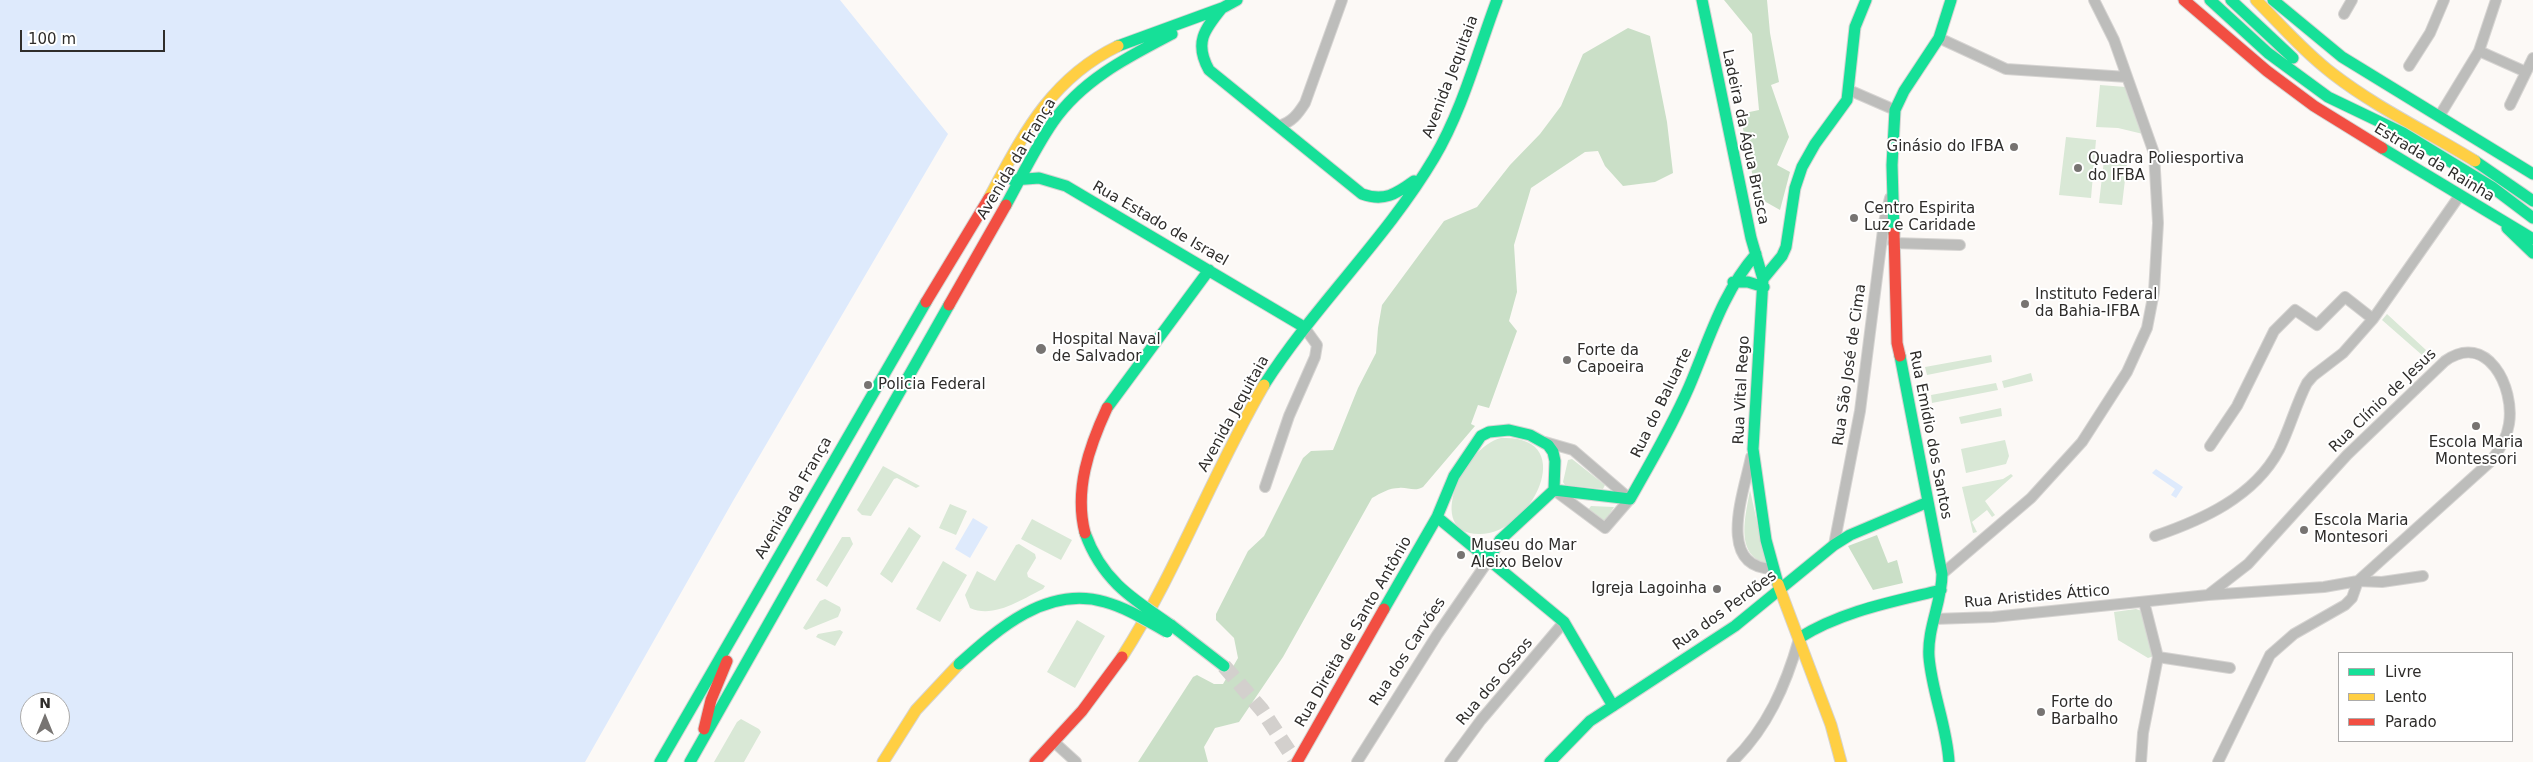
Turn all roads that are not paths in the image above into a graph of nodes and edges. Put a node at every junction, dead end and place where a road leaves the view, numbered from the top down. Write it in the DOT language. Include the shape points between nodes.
graph roads {
  1 [pos="1237,0"];
  2 [pos="1342,0"];
  3 [pos="1497,0"];
  4 [pos="1702,0"];
  5 [pos="1866,0"];
  6 [pos="1951,0"];
  7 [pos="2094,0"];
  8 [pos="2184,0"];
  9 [pos="2210,0"];
  10 [pos="2231,0"];
  11 [pos="2244,0"];
  12 [pos="2256,0"];
  13 [pos="2273,0"];
  14 [pos="2352,0"];
  15 [pos="2444,0"];
  16 [pos="2496,0"];
  17 [pos="1222,8"];
  18 [pos="2344,14"];
  19 [pos="2241,31"];
  20 [pos="1939,38"];
  21 [pos="2479,51"];
  22 [pos="2533,58"];
  23 [pos="2316,62"];
  24 [pos="2409,66"];
  25 [pos="2526,72"];
  26 [pos="2126,77"];
  27 [pos="1849,90"];
  28 [pos="2510,105"];
  29 [pos="2314,106"];
  30 [pos="1896,110"];
  31 [pos="2440,115"];
  32 [pos="1279,126"];
  33 [pos="2403,133"];
  34 [pos="1426,171"];
  35 [pos="2533,174"];
  36 [pos="1022,178"];
  37 [pos="994,188"];
  38 [pos="1892,189"];
  39 [pos="2460,195"];
  40 [pos="2533,201"];
  41 [pos="2481,207"];
  42 [pos="2533,218"];
  43 [pos="2533,239"];
  44 [pos="1894,243"];
  45 [pos="1960,245"];
  46 [pos="1786,247"];
  47 [pos="2533,253"];
  48 [pos="1756,254"];
  49 [pos="1209,270"];
  50 [pos="1734,282"];
  51 [pos="1763,283"];
  52 [pos="2373,319"];
  53 [pos="1304,328"];
  54 [pos="1545,442"];
  55 [pos="2210,446"];
  56 [pos="1753,449"];
  57 [pos="1265,487"];
  58 [pos="1554,490"];
  59 [pos="1630,499"];
  60 [pos="1928,502"];
  61 [pos="1437,517"];
  62 [pos="2155,536"];
  63 [pos="1834,545"];
  64 [pos="1488,561"];
  65 [pos="1773,569"];
  66 [pos="1942,574"];
  67 [pos="2423,576"];
  68 [pos="2358,580"];
  69 [pos="1780,590"];
  70 [pos="1941,590"];
  71 [pos="2208,596"];
  72 [pos="2144,602"];
  73 [pos="1934,619"];
  74 [pos="1564,622"];
  75 [pos="1169,628"];
  76 [pos="734,633"];
  77 [pos="1799,638"];
  78 [pos="2158,657"];
  79 [pos="1224,666"];
  80 [pos="2230,668"];
  81 [pos="1613,706"];
  82 [pos="702,740"];
  83 [pos="1054,742"];
  84 [pos="660,762"];
  85 [pos="690,762"];
  86 [pos="883,762"];
  87 [pos="1035,762"];
  88 [pos="1076,762"];
  89 [pos="1297,762"];
  90 [pos="1357,762"];
  91 [pos="1450,762"];
  92 [pos="1550,762"];
  93 [pos="1732,762"];
  94 [pos="1841,762"];
  95 [pos="1949,762"];
  96 [pos="2142,762"];
  97 [pos="2218,762"];
  1 -- 17 [label="main road"];
  2 -- 32 [label="street" via="1305,103 1295,118"];
  3 -- 34 [label="main road, Avenida Jequitaia" via="1453,119"];
  4 -- 48 [label="main road, Ladeira da Água Brusca"];
  5 -- 27 [label="main road" via="1855,27"];
  6 -- 20 [label="main road"];
  7 -- 26 [label="street" via="2109,27"];
  8 -- 29 [label="main road" via="2267,71"];
  9 -- 19 [label="main road"];
  10 -- 33 [label="main road" via="2297,61"];
  11 -- 23 [label="main road"];
  12 -- 23 [label="main road"];
  13 -- 31 [label="main road" via="2342,57"];
  14 -- 18 [label="street"];
  15 -- 24 [label="street" via="2430,33"];
  16 -- 21 [label="street"];
  17 -- 32 [label="main road" via="1203,36 1200,48 1204,62 1209,70"];
  17 -- 36 [label="main road, Avenida da França" via="1130,56 1089,82 1069,100 1053,122"];
  17 -- 37 [label="main road, Avenida da França" via="1123,43 1072,75 1024,132"];
  19 -- 29 [label="main road"];
  19 -- 33 [label="main road" via="2328,97"];
  20 -- 26 [label="street" via="2006,69"];
  20 -- 30 [label="main road" via="1904,91"];
  21 -- 25 [label="street"];
  21 -- 31 [label="street"];
  22 -- 25 [label="street"];
  23 -- 40 [label="main road"];
  25 -- 28 [label="street"];
  26 -- 66 [label="street" via="2150,139 2156,166 2158,223 2154,292 2147,328 2126,372 2082,442 2031,498"];
  27 -- 30 [label="street"];
  27 -- 46 [label="main road" via="1844,105 1802,167"];
  29 -- 39 [label="main road, Estrada da Rainha"];
  30 -- 38 [label="main road, Rua Emídio dos Santos"];
  31 -- 35 [label="main road"];
  32 -- 34 [label="main road" via="1362,194 1370,197 1394,196"];
  33 -- 42 [label="main road" via="2478,178"];
  34 -- 53 [label="main road, Avenida Jequitaia"];
  36 -- 37 [label="main road, Rua Estado de Israel"];
  36 -- 49 [label="main road, Rua Estado de Israel" via="1054,181 1066,186"];
  36 -- 82 [label="main road, Avenida da França"];
  37 -- 76 [label="main road, Avenida da França" via="852,426"];
  38 -- 44 [label="main road, Rua Emídio dos Santos"];
  38 -- 63 [label="street, Rua São José de Cima" via="1884,222 1860,411"];
  39 -- 41 [label="main road, Estrada da Rainha"];
  39 -- 52 [label="street"];
  41 -- 43 [label="main road"];
  41 -- 47 [label="main road, Estrada da Rainha"];
  44 -- 45 [label="street"];
  44 -- 60 [label="main road, Rua Emídio dos Santos" via="1897,343"];
  46 -- 48 [label="main road" via="1773,254"];
  46 -- 51 [label="main road"];
  48 -- 50 [label="main road, Rua do Baluarte"];
  48 -- 51 [label="main road, Ladeira da Água Brusca"];
  49 -- 53 [label="main road, Rua Estado de Israel"];
  49 -- 75 [label="main road, bridge" via="1107,408 1090,445 1083,476 1081,512 1086,534 1103,570 1120,589"];
  50 -- 51 [label="main road"];
  50 -- 59 [label="main road, Rua do Baluarte" via="1664,439"];
  51 -- 56 [label="main road, Rua Vital Rego"];
  52 -- 55 [label="street" via="2345,296 2317,325 2295,310 2274,331 2237,406"];
  52 -- 62 [label="street" via="2343,353 2307,383 2277,452 2252,483 2208,516"];
  53 -- 57 [label="street" via="1317,345 1315,356 1289,416"];
  53 -- 83 [label="main road, Avenida Jequitaia" via="1251,408 1124,654 1098,691"];
  54 -- 58 [label="main road" via="1555,458"];
  54 -- 59 [label="street" via="1573,450"];
  54 -- 61 [label="main road, Rua Direita de Santo Antônio" via="1511,429 1498,429 1481,436 1452,474"];
  56 -- 65 [label="main road, Rua Vital Rego"];
  56 -- 65 [label="street" via="1737,537 1739,548 1752,565"];
  58 -- 59 [label="main road"];
  58 -- 59 [label="street" via="1605,528"];
  58 -- 64 [label="main road" via="1500,540"];
  60 -- 63 [label="main road, Rua dos Perdões"];
  60 -- 66 [label="main road, Rua Emídio dos Santos"];
  61 -- 64 [label="main road"];
  61 -- 89 [label="main road, Rua Direita de Santo Antônio"];
  63 -- 69 [label="main road, Rua dos Perdões"];
  64 -- 74 [label="main road"];
  64 -- 90 [label="street, Rua dos Carvões"];
  65 -- 69 [label="main road, Rua Vital Rego"];
  66 -- 70 [label="main road, Rua Emídio dos Santos"];
  67 -- 68 [label="street" via="2388,581"];
  68 -- 71 [label="street, Rua Clínio de Jesus" via="2324,588"];
  68 -- 71 [label="street, Rua Clínio de Jesus" via="2497,454 2509,425 2509,401 2500,374 2482,355 2468,352 2452,355 2435,369 2347,455 2248,564"];
  68 -- 97 [label="street" via="2352,598 2345,605 2294,634 2270,655"];
  69 -- 77 [label="main road, Rua Vital Rego"];
  69 -- 81 [label="main road, Rua dos Perdões" via="1735,626"];
  70 -- 73 [label="main road, Rua Emídio dos Santos"];
  70 -- 77 [label="main road" via="1838,618"];
  71 -- 72 [label="street, Rua Aristides Áttico"];
  72 -- 73 [label="street, Rua Aristides Áttico" via="1993,617"];
  72 -- 78 [label="street"];
  73 -- 95 [label="main road, Rua Emídio dos Santos" via="1929,657 1945,724"];
  74 -- 81 [label="main road"];
  74 -- 91 [label="street, Rua dos Ossos"];
  75 -- 79 [label="main road"];
  75 -- 86 [label="main road, bridge" via="1108,604 1085,599 1047,603 1021,615 985,641 934,687 914,711"];
  76 -- 82 [label="main road" via="729,656 707,710"];
  76 -- 84 [label="main road, Avenida da França"];
  77 -- 93 [label="street" via="1765,724"];
  77 -- 94 [label="main road, Rua Vital Rego"];
  78 -- 80 [label="street"];
  78 -- 96 [label="street" via="2143,733"];
  81 -- 92 [label="main road, Rua dos Perdões" via="1590,721"];
  82 -- 85 [label="main road, Avenida da França"];
  83 -- 87 [label="main road, Avenida Jequitaia"];
  83 -- 88 [label="street"];
}
